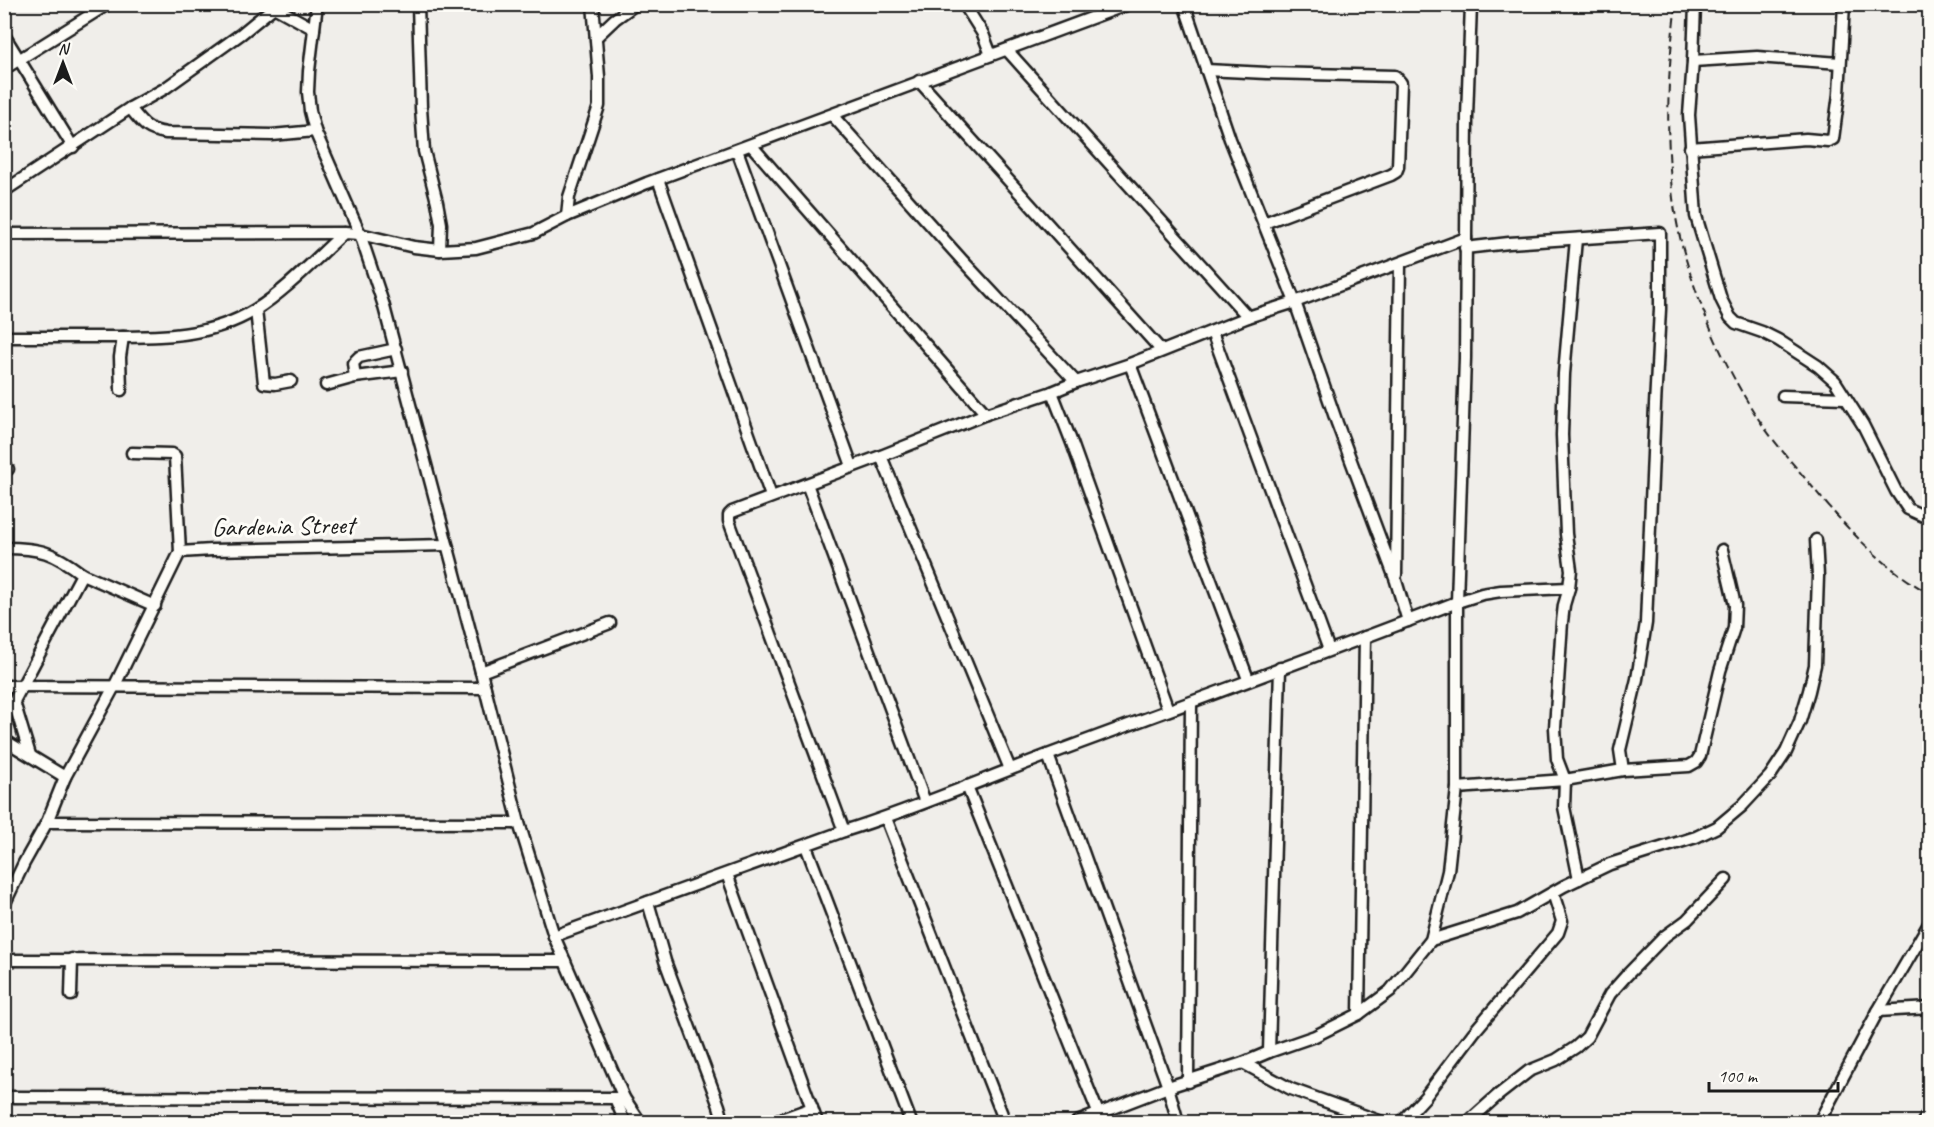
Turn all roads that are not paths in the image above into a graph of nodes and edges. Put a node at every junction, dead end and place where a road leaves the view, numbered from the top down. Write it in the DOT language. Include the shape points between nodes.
graph roads {
  1 [pos="108,4"];
  2 [pos="317,4"];
  3 [pos="418,4"];
  4 [pos="593,4"];
  5 [pos="636,4"];
  6 [pos="964,4"];
  7 [pos="1129,4"];
  8 [pos="1184,4"];
  9 [pos="1471,4"];
  10 [pos="1695,4"];
  11 [pos="1844,4"];
  12 [pos="274,6"];
  13 [pos="314,29"];
  14 [pos="4,35"];
  15 [pos="596,37"];
  16 [pos="1007,50"];
  17 [pos="991,55"];
  18 [pos="20,60"];
  19 [pos="1693,62"];
  20 [pos="1840,63"];
  21 [pos="4,69"];
  22 [pos="1206,70"];
  23 [pos="919,81"];
  24 [pos="130,108"];
  25 [pos="832,115"];
  26 [pos="315,130"];
  27 [pos="750,145"];
  28 [pos="73,147"];
  29 [pos="1690,148"];
  30 [pos="737,150"];
  31 [pos="658,179"];
  32 [pos="4,191"];
  33 [pos="567,216"];
  34 [pos="1264,223"];
  35 [pos="344,233"];
  36 [pos="4,234"];
  37 [pos="360,234"];
  38 [pos="1576,239"];
  39 [pos="1466,243"];
  40 [pos="440,250"];
  41 [pos="1400,264"];
  42 [pos="1295,302"];
  43 [pos="256,310"];
  44 [pos="1248,317"];
  45 [pos="1212,332"];
  46 [pos="4,337"];
  47 [pos="123,337"];
  48 [pos="396,349"];
  49 [pos="1161,350"];
  50 [pos="1130,363"];
  51 [pos="402,372"];
  52 [pos="355,377"];
  53 [pos="291,381"];
  54 [pos="1076,382"];
  55 [pos="326,385"];
  56 [pos="121,390"];
  57 [pos="1052,392"];
  58 [pos="1783,396"];
  59 [pos="1845,398"];
  60 [pos="986,414"];
  61 [pos="132,453"];
  62 [pos="881,456"];
  63 [pos="852,466"];
  64 [pos="807,484"];
  65 [pos="771,496"];
  66 [pos="1929,519"];
  67 [pos="1816,540"];
  68 [pos="447,545"];
  69 [pos="4,548"];
  70 [pos="1722,550"];
  71 [pos="180,552"];
  72 [pos="82,574"];
  73 [pos="1396,581"];
  74 [pos="1569,588"];
  75 [pos="1457,602"];
  76 [pos="155,606"];
  77 [pos="1408,621"];
  78 [pos="610,623"];
  79 [pos="1365,637"];
  80 [pos="1329,650"];
  81 [pos="1280,668"];
  82 [pos="481,672"];
  83 [pos="1248,680"];
  84 [pos="115,685"];
  85 [pos="4,686"];
  86 [pos="24,686"];
  87 [pos="485,688"];
  88 [pos="14,702"];
  89 [pos="1191,703"];
  90 [pos="1168,710"];
  91 [pos="4,720"];
  92 [pos="4,740"];
  93 [pos="30,755"];
  94 [pos="1048,755"];
  95 [pos="1010,769"];
  96 [pos="1623,770"];
  97 [pos="65,777"];
  98 [pos="1565,780"];
  99 [pos="967,786"];
  100 [pos="1457,788"];
  101 [pos="925,802"];
  102 [pos="886,818"];
  103 [pos="47,822"];
  104 [pos="519,823"];
  105 [pos="844,831"];
  106 [pos="806,846"];
  107 [pos="727,874"];
  108 [pos="1579,879"];
  109 [pos="1726,879"];
  110 [pos="1553,893"];
  111 [pos="648,902"];
  112 [pos="4,905"];
  113 [pos="1929,922"];
  114 [pos="554,936"];
  115 [pos="1431,940"];
  116 [pos="72,959"];
  117 [pos="5,960"];
  118 [pos="565,961"];
  119 [pos="71,995"];
  120 [pos="1929,1008"];
  121 [pos="1878,1011"];
  122 [pos="1359,1014"];
  123 [pos="1269,1052"];
  124 [pos="1243,1063"];
  125 [pos="1188,1082"];
  126 [pos="1168,1088"];
  127 [pos="4,1097"];
  128 [pos="620,1098"];
  129 [pos="812,1108"];
  130 [pos="1929,1111"];
  131 [pos="1099,1115"];
  132 [pos="625,1122"];
  133 [pos="640,1122"];
  134 [pos="722,1122"];
  135 [pos="773,1122"];
  136 [pos="817,1122"];
  137 [pos="911,1122"];
  138 [pos="1005,1122"];
  139 [pos="1077,1122"];
  140 [pos="1178,1122"];
  141 [pos="1382,1122"];
  142 [pos="1402,1122"];
  143 [pos="1468,1122"];
  144 [pos="1819,1122"];
  145 [pos="1923,1122"];
  1 -- 18 [label="street"];
  2 -- 13 [label="street"];
  3 -- 40 [label="street" via="424,150 441,224"];
  4 -- 15 [label="street"];
  5 -- 15 [label="street"];
  6 -- 17 [label="street"];
  7 -- 16 [label="street"];
  8 -- 22 [label="street"];
  9 -- 39 [label="street"];
  10 -- 19 [label="street"];
  11 -- 20 [label="street"];
  12 -- 13 [label="street"];
  12 -- 24 [label="street" via="196,67"];
  13 -- 26 [label="street" via="308,92"];
  14 -- 18 [label="street"];
  15 -- 33 [label="street" via="599,106 569,197"];
  16 -- 17 [label="street"];
  16 -- 44 [label="street"];
  17 -- 23 [label="street"];
  18 -- 21 [label="street"];
  18 -- 28 [label="street"];
  19 -- 20 [label="street" via="1757,57"];
  19 -- 29 [label="street"];
  20 -- 29 [label="street" via="1833,139"];
  22 -- 34 [label="street"];
  22 -- 34 [label="street" via="1395,76 1401,83 1396,172"];
  23 -- 25 [label="street"];
  23 -- 49 [label="street"];
  24 -- 26 [label="street" via="154,132 272,135"];
  24 -- 28 [label="street"];
  25 -- 27 [label="street"];
  25 -- 54 [label="street"];
  26 -- 37 [label="street"];
  27 -- 30 [label="street"];
  27 -- 60 [label="street"];
  28 -- 32 [label="street"];
  29 -- 59 [label="street" via="1696,216 1730,317 1778,340 1818,366 1835,381"];
  30 -- 31 [label="street"];
  30 -- 63 [label="street"];
  31 -- 33 [label="street"];
  31 -- 65 [label="street"];
  33 -- 40 [label="street" via="534,233 476,248"];
  34 -- 42 [label="street"];
  35 -- 36 [label="street"];
  35 -- 37 [label="street"];
  35 -- 43 [label="street"];
  37 -- 40 [label="street"];
  37 -- 48 [label="street"];
  38 -- 39 [label="street"];
  38 -- 74 [label="street" via="1562,435"];
  38 -- 96 [label="street" via="1660,233 1646,623 1620,750"];
  39 -- 41 [label="street"];
  39 -- 75 [label="street"];
  41 -- 42 [label="street"];
  41 -- 73 [label="street"];
  42 -- 44 [label="street"];
  42 -- 73 [label="street"];
  43 -- 47 [label="street" via="208,331"];
  43 -- 53 [label="street" via="264,383"];
  44 -- 45 [label="street"];
  45 -- 49 [label="street"];
  45 -- 80 [label="street"];
  46 -- 47 [label="street"];
  47 -- 56 [label="street"];
  48 -- 51 [label="street"];
  48 -- 52 [label="street" via="360,357 353,363"];
  49 -- 50 [label="street"];
  50 -- 54 [label="street"];
  50 -- 83 [label="street"];
  51 -- 52 [label="street"];
  51 -- 68 [label="street"];
  52 -- 55 [label="street"];
  54 -- 57 [label="street"];
  57 -- 60 [label="street"];
  57 -- 90 [label="street"];
  58 -- 59 [label="street"];
  59 -- 66 [label="street" via="1908,509"];
  60 -- 62 [label="street"];
  61 -- 71 [label="street" via="175,456"];
  62 -- 63 [label="street"];
  62 -- 95 [label="street"];
  63 -- 64 [label="street"];
  64 -- 65 [label="street"];
  64 -- 101 [label="street"];
  65 -- 105 [label="street" via="732,512 729,521"];
  67 -- 108 [label="street" via="1815,665 1800,722 1770,776 1717,827 1610,864"];
  68 -- 71 [label="street, Gardenia Street"];
  68 -- 82 [label="street"];
  69 -- 72 [label="street" via="47,551"];
  70 -- 96 [label="street" via="1735,605 1734,628 1700,756 1689,766"];
  71 -- 76 [label="street, Gardenia Street"];
  72 -- 76 [label="street"];
  72 -- 86 [label="street"];
  73 -- 77 [label="street"];
  74 -- 75 [label="street" via="1502,591"];
  74 -- 98 [label="street" via="1562,622 1555,728 1557,759"];
  75 -- 77 [label="street"];
  75 -- 100 [label="street"];
  76 -- 84 [label="street, Gardenia Street"];
  77 -- 79 [label="street"];
  78 -- 82 [label="street"];
  79 -- 80 [label="street"];
  79 -- 122 [label="street"];
  80 -- 81 [label="street"];
  81 -- 83 [label="street"];
  81 -- 123 [label="street"];
  82 -- 87 [label="street"];
  83 -- 89 [label="street"];
  84 -- 86 [label="street"];
  84 -- 87 [label="street"];
  84 -- 97 [label="street, Gardenia Street"];
  85 -- 86 [label="street"];
  86 -- 88 [label="street"];
  87 -- 104 [label="street"];
  88 -- 91 [label="street"];
  88 -- 93 [label="street"];
  89 -- 90 [label="street"];
  89 -- 125 [label="street"];
  90 -- 94 [label="street"];
  92 -- 93 [label="street"];
  93 -- 97 [label="street"];
  94 -- 95 [label="street"];
  94 -- 126 [label="street"];
  95 -- 99 [label="street"];
  96 -- 98 [label="street"];
  97 -- 103 [label="street, Gardenia Street"];
  98 -- 100 [label="street"];
  98 -- 108 [label="street" via="1564,807"];
  99 -- 101 [label="street"];
  99 -- 131 [label="street"];
  100 -- 115 [label="street" via="1448,871"];
  101 -- 102 [label="street"];
  102 -- 105 [label="street"];
  102 -- 138 [label="street"];
  103 -- 104 [label="street"];
  103 -- 112 [label="street, Gardenia Street"];
  104 -- 114 [label="street"];
  105 -- 106 [label="street"];
  106 -- 107 [label="street"];
  106 -- 137 [label="street"];
  107 -- 111 [label="street"];
  107 -- 129 [label="street"];
  108 -- 110 [label="street"];
  109 -- 143 [label="street" via="1626,976 1587,1037 1556,1060 1529,1071"];
  110 -- 115 [label="street" via="1517,913"];
  110 -- 142 [label="street" via="1562,921 1558,933"];
  111 -- 114 [label="street"];
  111 -- 134 [label="street"];
  113 -- 121 [label="street"];
  114 -- 118 [label="street"];
  115 -- 122 [label="street" via="1390,991"];
  116 -- 117 [label="street"];
  116 -- 118 [label="street"];
  116 -- 119 [label="street"];
  118 -- 128 [label="street"];
  120 -- 121 [label="street"];
  121 -- 144 [label="street"];
  122 -- 123 [label="street" via="1315,1036"];
  123 -- 124 [label="street"];
  124 -- 125 [label="street"];
  124 -- 141 [label="street" via="1291,1089"];
  125 -- 126 [label="street"];
  126 -- 131 [label="street"];
  126 -- 140 [label="street"];
  127 -- 128 [label="street"];
  128 -- 132 [label="street"];
  128 -- 133 [label="street"];
  129 -- 135 [label="street"];
  129 -- 136 [label="street"];
  130 -- 145 [label="street"];
  131 -- 139 [label="street"];
}
